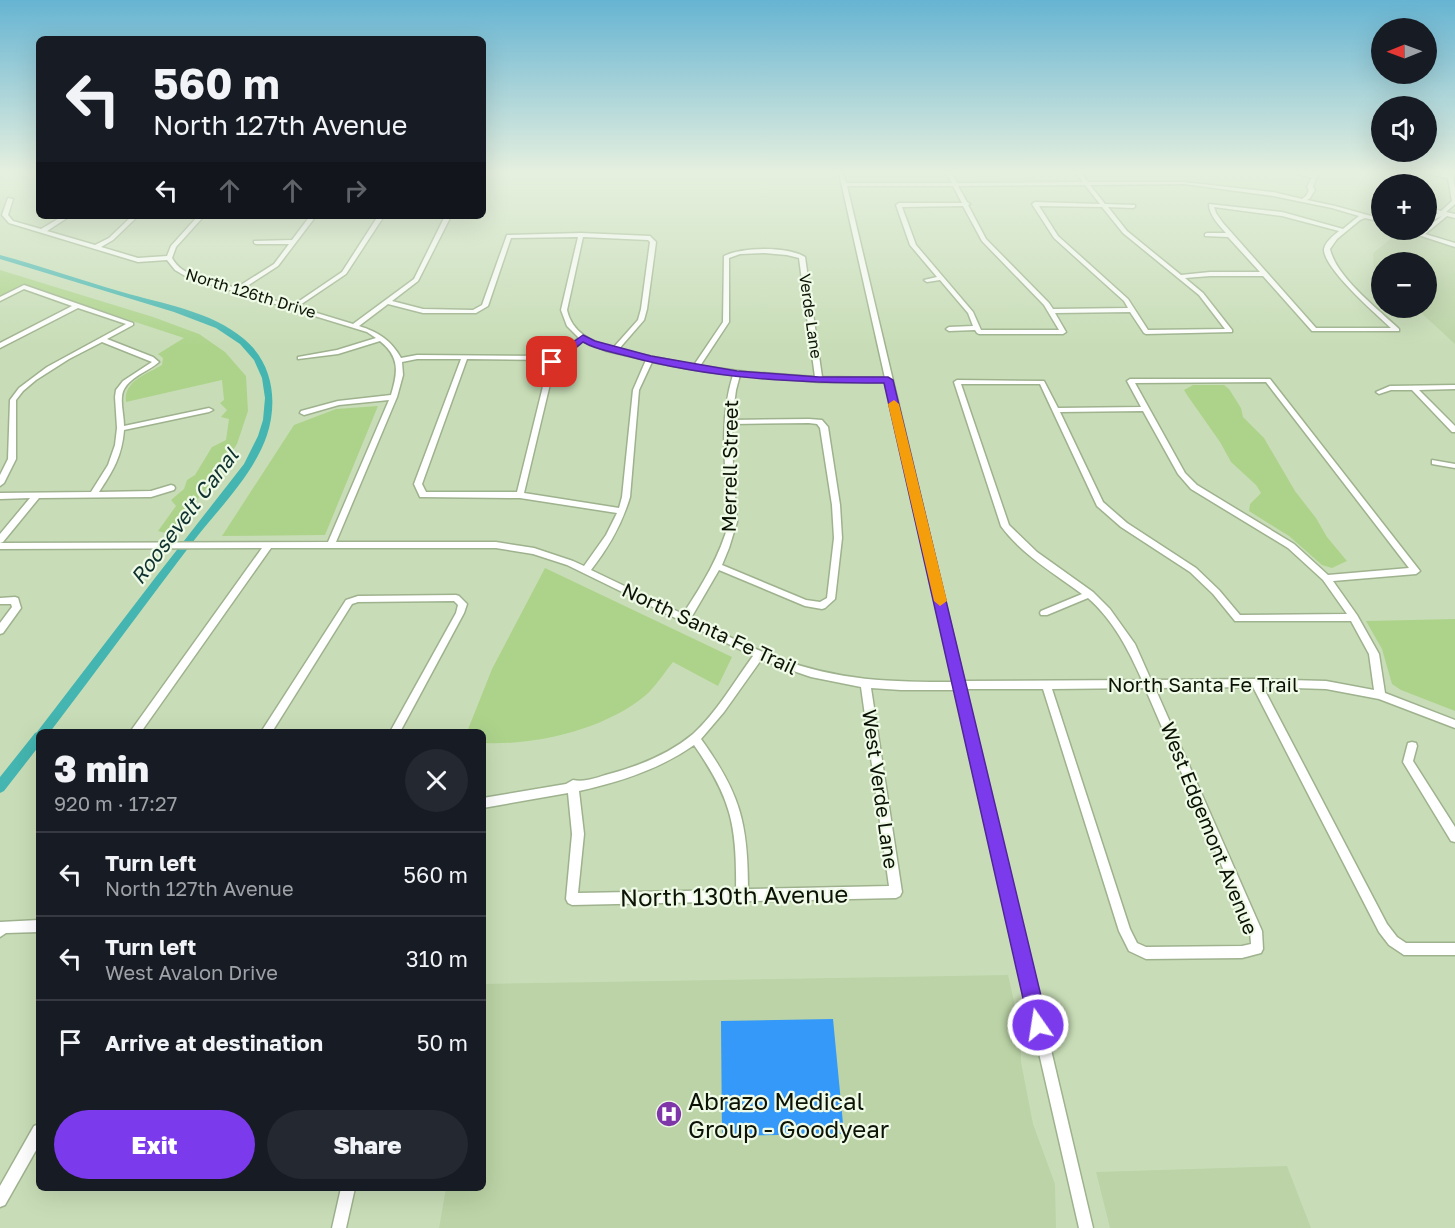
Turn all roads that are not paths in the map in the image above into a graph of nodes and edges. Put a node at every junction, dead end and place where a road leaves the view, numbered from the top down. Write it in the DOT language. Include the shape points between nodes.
graph roads {
  1 [pos="35,230"];
  2 [pos="43,230"];
  3 [pos="120,230"];
  4 [pos="188,230"];
  5 [pos="303,230"];
  6 [pos="372,230"];
  7 [pos="441,230"];
  8 [pos="854,230"];
  9 [pos="908,230"];
  10 [pos="979,230"];
  11 [pos="1052,230"];
  12 [pos="1124,230"];
  13 [pos="1226,230"];
  14 [pos="1344,231"];
  15 [pos="40,232"];
  16 [pos="581,235"];
  17 [pos="1207,235"];
  18 [pos="1230,235"];
  19 [pos="1437,239"];
  20 [pos="256,242"];
  21 [pos="294,242"];
  22 [pos="1455,245"];
  23 [pos="95,248"];
  24 [pos="169,258"];
  25 [pos="1264,274"];
  26 [pos="1180,277"];
  27 [pos="941,278"];
  28 [pos="927,280"];
  29 [pos="238,289"];
  30 [pos="0,299"];
  31 [pos="388,302"];
  32 [pos="78,305"];
  33 [pos="295,306"];
  34 [pos="1132,310"];
  35 [pos="1052,311"];
  36 [pos="356,325"];
  37 [pos="977,328"];
  38 [pos="949,329"];
  39 [pos="382,338"];
  40 [pos="583,338"];
  41 [pos="103,340"];
  42 [pos="0,346"];
  43 [pos="615,350"];
  44 [pos="465,357"];
  45 [pos="300,358"];
  46 [pos="555,358"];
  47 [pos="651,359"];
  48 [pos="400,360"];
  49 [pos="696,368"];
  50 [pos="737,374"];
  51 [pos="819,380"];
  52 [pos="888,380"];
  53 [pos="1455,387"];
  54 [pos="1414,388"];
  55 [pos="1379,392"];
  56 [pos="394,397"];
  57 [pos="1145,409"];
  58 [pos="209,410"];
  59 [pos="1055,410"];
  60 [pos="304,413"];
  61 [pos="729,422"];
  62 [pos="120,429"];
  63 [pos="1455,430"];
  64 [pos="1435,462"];
  65 [pos="1455,466"];
  66 [pos="0,483"];
  67 [pos="171,488"];
  68 [pos="93,495"];
  69 [pos="520,495"];
  70 [pos="0,496"];
  71 [pos="36,496"];
  72 [pos="622,511"];
  73 [pos="0,540"];
  74 [pos="331,545"];
  75 [pos="0,546"];
  76 [pos="268,546"];
  77 [pos="717,566"];
  78 [pos="586,570"];
  79 [pos="1326,578"];
  80 [pos="1090,594"];
  81 [pos="0,601"];
  82 [pos="1044,613"];
  83 [pos="1354,617"];
  84 [pos="685,619"];
  85 [pos="0,630"];
  86 [pos="759,655"];
  87 [pos="1256,683"];
  88 [pos="1046,684"];
  89 [pos="1150,684"];
  90 [pos="866,685"];
  91 [pos="960,685"];
  92 [pos="1380,695"];
  93 [pos="1455,724"];
  94 [pos="137,729"];
  95 [pos="268,729"];
  96 [pos="397,729"];
  97 [pos="695,738"];
  98 [pos="1412,746"];
  99 [pos="573,786"];
  100 [pos="486,802"];
  101 [pos="1455,837"];
  102 [pos="896,892"];
  103 [pos="742,894"];
  104 [pos="36,926"];
  105 [pos="1,929"];
  106 [pos="1455,949"];
  107 [pos="36,1136"];
  108 [pos="347,1191"];
  109 [pos="0,1200"];
  110 [pos="339,1228"];
  111 [pos="1086,1228"];
  1 -- 15 [label="street, North 126th Drive"];
  2 -- 15 [label="street"];
  3 -- 23 [label="street"];
  4 -- 24 [label="street"];
  5 -- 21 [label="street"];
  6 -- 33 [label="street" via="344,273"];
  7 -- 31 [label="street" via="416,280"];
  8 -- 52 [label="street"];
  9 -- 27 [label="street" via="913,245"];
  10 -- 35 [label="street" via="984,240"];
  11 -- 34 [label="street"];
  12 -- 26 [label="street"];
  13 -- 18 [label="street"];
  14 -- 25 [label="street" via="1328,246 1329,260 1397,330 1314,330"];
  15 -- 23 [label="street, North 126th Drive"];
  16 -- 31 [label="street" via="509,236 485,306 474,312 423,311"];
  16 -- 40 [label="street" via="564,310 571,329"];
  16 -- 43 [label="street" via="650,238 653,242 641,320"];
  17 -- 18 [label="street"];
  18 -- 25 [label="street"];
  19 -- 22 [label="street"];
  20 -- 21 [label="street"];
  21 -- 29 [label="street" via="276,265"];
  23 -- 24 [label="street, North 126th Drive" via="138,260"];
  24 -- 29 [label="street, North 126th Drive" via="179,272"];
  25 -- 26 [label="street"];
  26 -- 34 [label="street" via="1201,294 1230,331 1146,332"];
  27 -- 28 [label="street"];
  27 -- 37 [label="street" via="970,313"];
  29 -- 33 [label="street, North 126th Drive"];
  30 -- 32 [label="street" via="24,288"];
  31 -- 36 [label="street"];
  32 -- 41 [label="street" via="131,324"];
  32 -- 42 [label="street"];
  33 -- 36 [label="street, North 126th Drive"];
  34 -- 35 [label="street"];
  35 -- 37 [label="street" via="1063,332 979,332"];
  36 -- 39 [label="street, North 126th Drive"];
  37 -- 38 [label="street"];
  39 -- 45 [label="street" via="338,352"];
  39 -- 48 [label="street"];
  40 -- 43 [label="street"];
  40 -- 46 [label="street"];
  41 -- 62 [label="street" via="156,362 119,388 116,396"];
  41 -- 66 [label="street" via="35,378 17,393 13,400 12,459"];
  43 -- 47 [label="street"];
  44 -- 46 [label="street"];
  44 -- 48 [label="street"];
  44 -- 69 [label="street" via="418,484 420,490 423,495"];
  46 -- 69 [label="street"];
  47 -- 49 [label="street"];
  47 -- 72 [label="street" via="636,390"];
  48 -- 56 [label="street" via="401,377"];
  49 -- 50 [label="street"];
  49 -- 51 [label="street, Verde Lane" via="726,322 726,257 798,254 802,256"];
  50 -- 51 [label="street"];
  50 -- 61 [label="street, Merrell Street" via="729,398"];
  51 -- 52 [label="street"];
  52 -- 91 [label="street"];
  53 -- 54 [label="street"];
  54 -- 55 [label="street"];
  54 -- 63 [label="street"];
  56 -- 60 [label="street" via="338,403"];
  56 -- 74 [label="street"];
  57 -- 59 [label="street"];
  57 -- 79 [label="street" via="1182,474 1194,487 1291,546"];
  57 -- 79 [label="street" via="1130,381 1268,380 1416,571"];
  58 -- 62 [label="street"];
  59 -- 80 [label="street, West Edgemont Avenue" via="1042,382 957,382 1005,526 1020,544"];
  59 -- 83 [label="street" via="1101,504 1115,518 1193,570 1238,619"];
  61 -- 77 [label="street, Merrell Street" via="732,522"];
  61 -- 77 [label="street" via="819,422 825,427 838,538 831,599 822,606 805,603"];
  62 -- 68 [label="street" via="119,447"];
  64 -- 65 [label="street"];
  67 -- 68 [label="street" via="152,494"];
  68 -- 71 [label="street"];
  69 -- 72 [label="street"];
  70 -- 71 [label="street"];
  71 -- 73 [label="street"];
  72 -- 78 [label="street" via="612,537"];
  74 -- 76 [label="street, North Santa Fe Trail"];
  74 -- 78 [label="street, North Santa Fe Trail" via="496,545 534,551"];
  75 -- 76 [label="street, North Santa Fe Trail"];
  76 -- 94 [label="street"];
  77 -- 84 [label="street, Merrell Street"];
  78 -- 84 [label="street, North Santa Fe Trail"];
  79 -- 83 [label="street"];
  80 -- 82 [label="street"];
  80 -- 89 [label="street, West Edgemont Avenue" via="1117,622"];
  81 -- 85 [label="street" via="15,600 17,608"];
  83 -- 92 [label="street" via="1374,654"];
  84 -- 86 [label="street, North Santa Fe Trail"];
  86 -- 90 [label="street, North Santa Fe Trail" via="812,674"];
  86 -- 97 [label="street"];
  87 -- 89 [label="street, North Santa Fe Trail"];
  87 -- 92 [label="street, North Santa Fe Trail" via="1326,685"];
  87 -- 106 [label="street" via="1383,928 1404,949"];
  88 -- 89 [label="street, North Santa Fe Trail"];
  88 -- 89 [label="street, West Edgemont Avenue" via="1133,947 1146,953 1257,949 1256,931"];
  88 -- 91 [label="street, North Santa Fe Trail"];
  90 -- 91 [label="street, North Santa Fe Trail"];
  90 -- 102 [label="street, West Verde Lane"];
  91 -- 111 [label="street"];
  92 -- 93 [label="street, North Santa Fe Trail"];
  95 -- 96 [label="street" via="349,602 456,598 463,604"];
  97 -- 99 [label="street" via="667,758 638,771"];
  97 -- 103 [label="street" via="734,800 743,848"];
  98 -- 101 [label="street" via="1408,762"];
  99 -- 100 [label="street"];
  99 -- 103 [label="street, North 130th Avenue" via="578,834 572,899"];
  102 -- 103 [label="street, North 130th Avenue"];
  104 -- 105 [label="street"];
  107 -- 109 [label="street"];
  108 -- 110 [label="street"];
}
